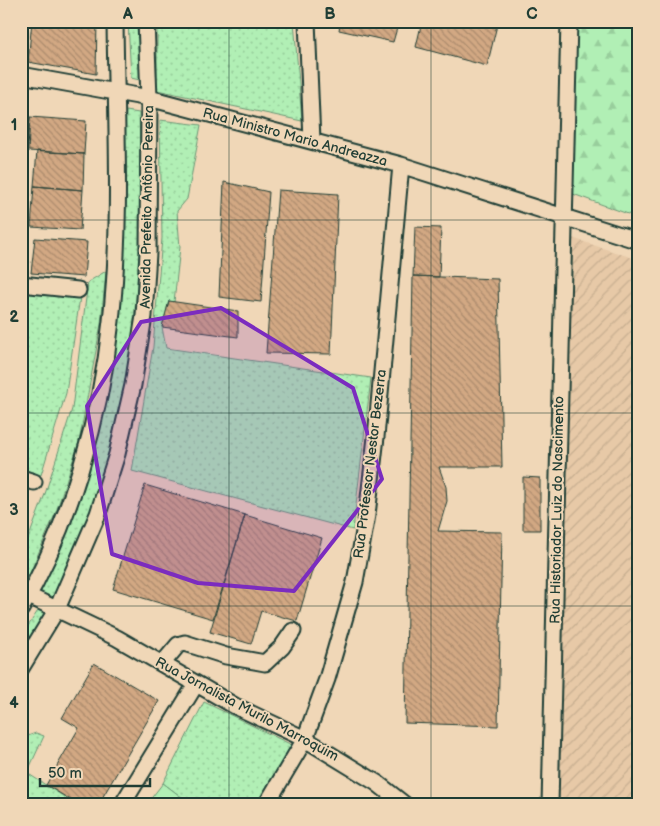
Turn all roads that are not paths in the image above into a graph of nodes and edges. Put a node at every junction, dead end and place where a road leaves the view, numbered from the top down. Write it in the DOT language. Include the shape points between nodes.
graph roads {
  1 [pos="115,21"];
  2 [pos="146,21"];
  3 [pos="307,21"];
  4 [pos="569,21"];
  5 [pos="21,75"];
  6 [pos="116,91"];
  7 [pos="150,98"];
  8 [pos="312,142"];
  9 [pos="401,165"];
  10 [pos="564,215"];
  11 [pos="639,241"];
  12 [pos="21,284"];
  13 [pos="78,290"];
  14 [pos="25,602"];
  15 [pos="57,609"];
  16 [pos="294,631"];
  17 [pos="162,664"];
  18 [pos="21,668"];
  19 [pos="196,684"];
  20 [pos="305,738"];
  21 [pos="122,805"];
  22 [pos="266,805"];
  23 [pos="405,805"];
  24 [pos="550,805"];
  1 -- 6 [label="street"];
  2 -- 7 [label="street, Avenida Prefeito Antônio Pereira"];
  3 -- 8 [label="street"];
  4 -- 10 [label="street, Rua Historiador Luiz do Nascimento"];
  5 -- 6 [label="street, Rua Ministro Mario Andreazza"];
  6 -- 7 [label="street, Rua Ministro Mario Andreazza"];
  6 -- 14 [label="street" via="116,256 111,322 101,384 69,501"];
  7 -- 8 [label="street, Rua Ministro Mario Andreazza"];
  7 -- 15 [label="street, Avenida Prefeito Antônio Pereira" via="148,253 144,316 133,385 117,454 98,514"];
  8 -- 9 [label="street, Rua Ministro Mario Andreazza"];
  9 -- 10 [label="street, Rua Ministro Mario Andreazza"];
  9 -- 20 [label="street, Rua Professor Nestor Bezerra" via="367,515 355,582 327,679"];
  10 -- 11 [label="street, Rua Ministro Mario Andreazza"];
  10 -- 24 [label="street, Rua Historiador Luiz do Nascimento"];
  12 -- 13 [label="street"];
  14 -- 15 [label="street, Rua Jornalista Murilo Marroquim"];
  15 -- 17 [label="street, Rua Jornalista Murilo Marroquim"];
  15 -- 18 [label="street, Avenida Prefeito Antônio Pereira"];
  16 -- 17 [label="street" via="265,663 226,656 185,643 178,645"];
  17 -- 19 [label="street, Rua Jornalista Murilo Marroquim"];
  19 -- 20 [label="street, Rua Jornalista Murilo Marroquim" via="260,719"];
  19 -- 21 [label="street"];
  20 -- 22 [label="street, Rua Professor Nestor Bezerra"];
  20 -- 23 [label="street, Rua Jornalista Murilo Marroquim" via="378,782"];
}
